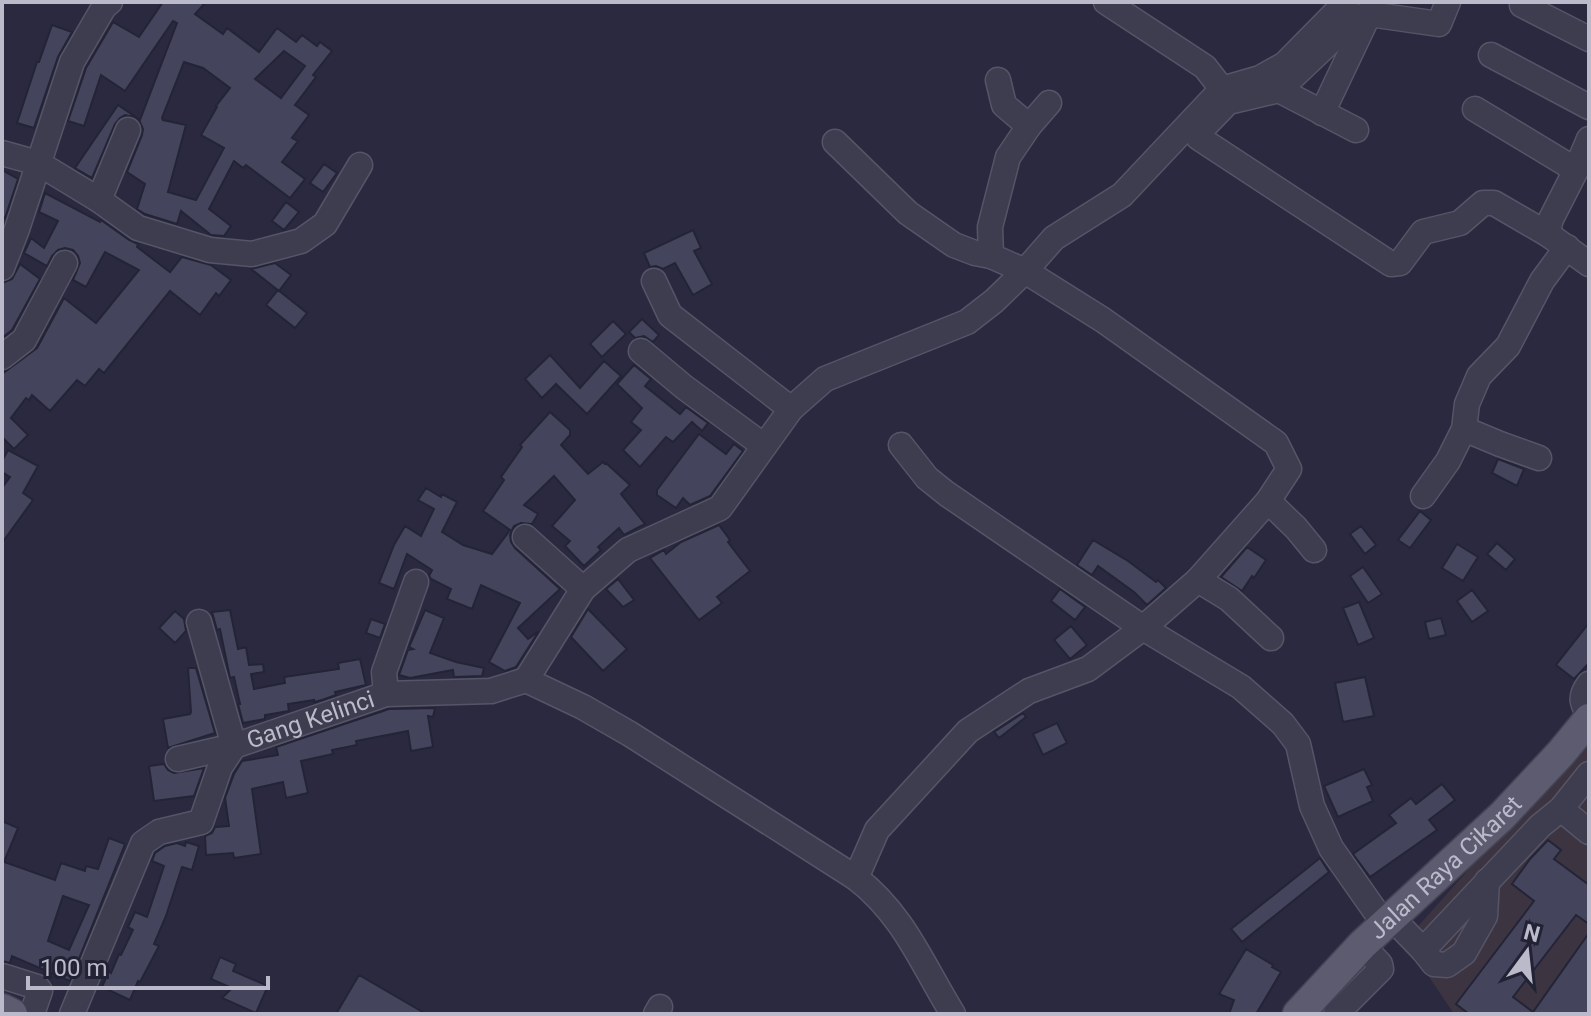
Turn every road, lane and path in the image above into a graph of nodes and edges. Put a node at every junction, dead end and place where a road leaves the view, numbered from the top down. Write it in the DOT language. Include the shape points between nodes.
graph roads {
  1 [pos="110,2"];
  2 [pos="1106,2"];
  3 [pos="1346,2"];
  4 [pos="1448,2"];
  5 [pos="1522,5"];
  6 [pos="1369,14"];
  7 [pos="1589,39"];
  8 [pos="1491,55"];
  9 [pos="998,80"];
  10 [pos="1222,89"];
  11 [pos="1279,90"];
  12 [pos="1049,103"];
  13 [pos="1589,107"];
  14 [pos="1475,109"];
  15 [pos="1322,113"];
  16 [pos="1029,126"];
  17 [pos="128,130"];
  18 [pos="1356,130"];
  19 [pos="1589,139"];
  20 [pos="835,142"];
  21 [pos="2,153"];
  22 [pos="38,163"];
  23 [pos="360,165"];
  24 [pos="1576,170"];
  25 [pos="99,200"];
  26 [pos="1558,241"];
  27 [pos="991,256"];
  28 [pos="65,263"];
  29 [pos="1589,264"];
  30 [pos="2,268"];
  31 [pos="1025,271"];
  32 [pos="654,281"];
  33 [pos="641,351"];
  34 [pos="2,357"];
  35 [pos="791,409"];
  36 [pos="1464,429"];
  37 [pos="901,445"];
  38 [pos="764,446"];
  39 [pos="1539,458"];
  40 [pos="1423,496"];
  41 [pos="1268,501"];
  42 [pos="525,537"];
  43 [pos="1314,550"];
  44 [pos="1198,580"];
  45 [pos="416,582"];
  46 [pos="583,589"];
  47 [pos="199,622"];
  48 [pos="1143,628"];
  49 [pos="1271,638"];
  50 [pos="526,680"];
  51 [pos="1589,684"];
  52 [pos="386,694"];
  53 [pos="1589,718"];
  54 [pos="234,746"];
  55 [pos="178,759"];
  56 [pos="1589,774"];
  57 [pos="1561,809"];
  58 [pos="1589,832"];
  59 [pos="856,878"];
  60 [pos="1388,922"];
  61 [pos="1362,945"];
  62 [pos="2,976"];
  63 [pos="2,1009"];
  64 [pos="12,1014"];
  65 [pos="32,1014"];
  66 [pos="72,1014"];
  67 [pos="953,1014"];
  68 [pos="1298,1014"];
  69 [pos="1336,1014"];
  1 -- 22 [label="street" via="72,62"];
  2 -- 10 [label="street" via="1205,67"];
  3 -- 10 [label="street" via="1285,64"];
  4 -- 6 [label="street" via="1439,24"];
  5 -- 7 [label="street"];
  6 -- 11 [label="street" via="1354,19"];
  6 -- 15 [label="street"];
  8 -- 13 [label="street"];
  9 -- 16 [label="street" via="1004,105"];
  10 -- 31 [label="street" via="1122,195 1054,238"];
  11 -- 15 [label="street"];
  11 -- 26 [label="street" via="1228,102 1199,138 1391,264 1400,263 1423,232 1460,223 1488,202"];
  12 -- 16 [label="street"];
  14 -- 24 [label="street"];
  15 -- 18 [label="street"];
  16 -- 27 [label="street" via="1008,157 990,227"];
  17 -- 25 [label="street"];
  19 -- 24 [label="street"];
  20 -- 27 [label="street" via="908,213 954,245"];
  21 -- 22 [label="street"];
  22 -- 25 [label="street"];
  22 -- 30 [label="street"];
  23 -- 25 [label="street" via="325,224 301,241 252,254 210,250 138,228"];
  24 -- 26 [label="street" via="1548,230"];
  26 -- 29 [label="street"];
  26 -- 36 [label="street" via="1508,346 1479,376"];
  27 -- 31 [label="street"];
  28 -- 34 [label="street" via="24,340"];
  31 -- 35 [label="street" via="967,322 825,379"];
  31 -- 41 [label="street" via="1276,443 1289,469"];
  32 -- 35 [label="street" via="670,315"];
  33 -- 38 [label="street"];
  35 -- 38 [label="street"];
  36 -- 39 [label="street"];
  36 -- 40 [label="street"];
  37 -- 48 [label="street" via="947,494"];
  38 -- 46 [label="street" via="720,508 628,550"];
  41 -- 43 [label="street"];
  41 -- 44 [label="street"];
  42 -- 46 [label="street"];
  44 -- 48 [label="street"];
  44 -- 49 [label="street" via="1229,599"];
  45 -- 52 [label="street, Gang Kelinci" via="384,672"];
  46 -- 50 [label="street"];
  47 -- 54 [label="street, Gang Kelinci"];
  48 -- 59 [label="street" via="1088,669 1029,691 968,731 877,830"];
  48 -- 60 [label="street" via="1241,687 1283,724 1298,744 1312,806 1331,848"];
  50 -- 52 [label="street, Gang Kelinci" via="491,691"];
  50 -- 59 [label="street" via="630,734"];
  51 -- 53 [label="street" via="1582,698"];
  52 -- 54 [label="street, Gang Kelinci"];
  53 -- 60 [label="main road, Jalan Raya Cikaret" via="1502,816"];
  54 -- 55 [label="street, Gang Kelinci"];
  54 -- 66 [label="street, Gang Kelinci" via="220,767 201,822 159,832 143,843"];
  56 -- 57 [label="street"];
  57 -- 58 [label="street"];
  57 -- 60 [label="street" via="1423,950"];
  59 -- 67 [label="street" via="905,930"];
  60 -- 61 [label="main road, Jalan Raya Cikaret"];
  61 -- 68 [label="main road, Jalan Raya Cikaret"];
  61 -- 69 [label="street" via="1381,969"];
  62 -- 65 [label="street" via="37,987"];
  63 -- 64 [label="main road"];
}
